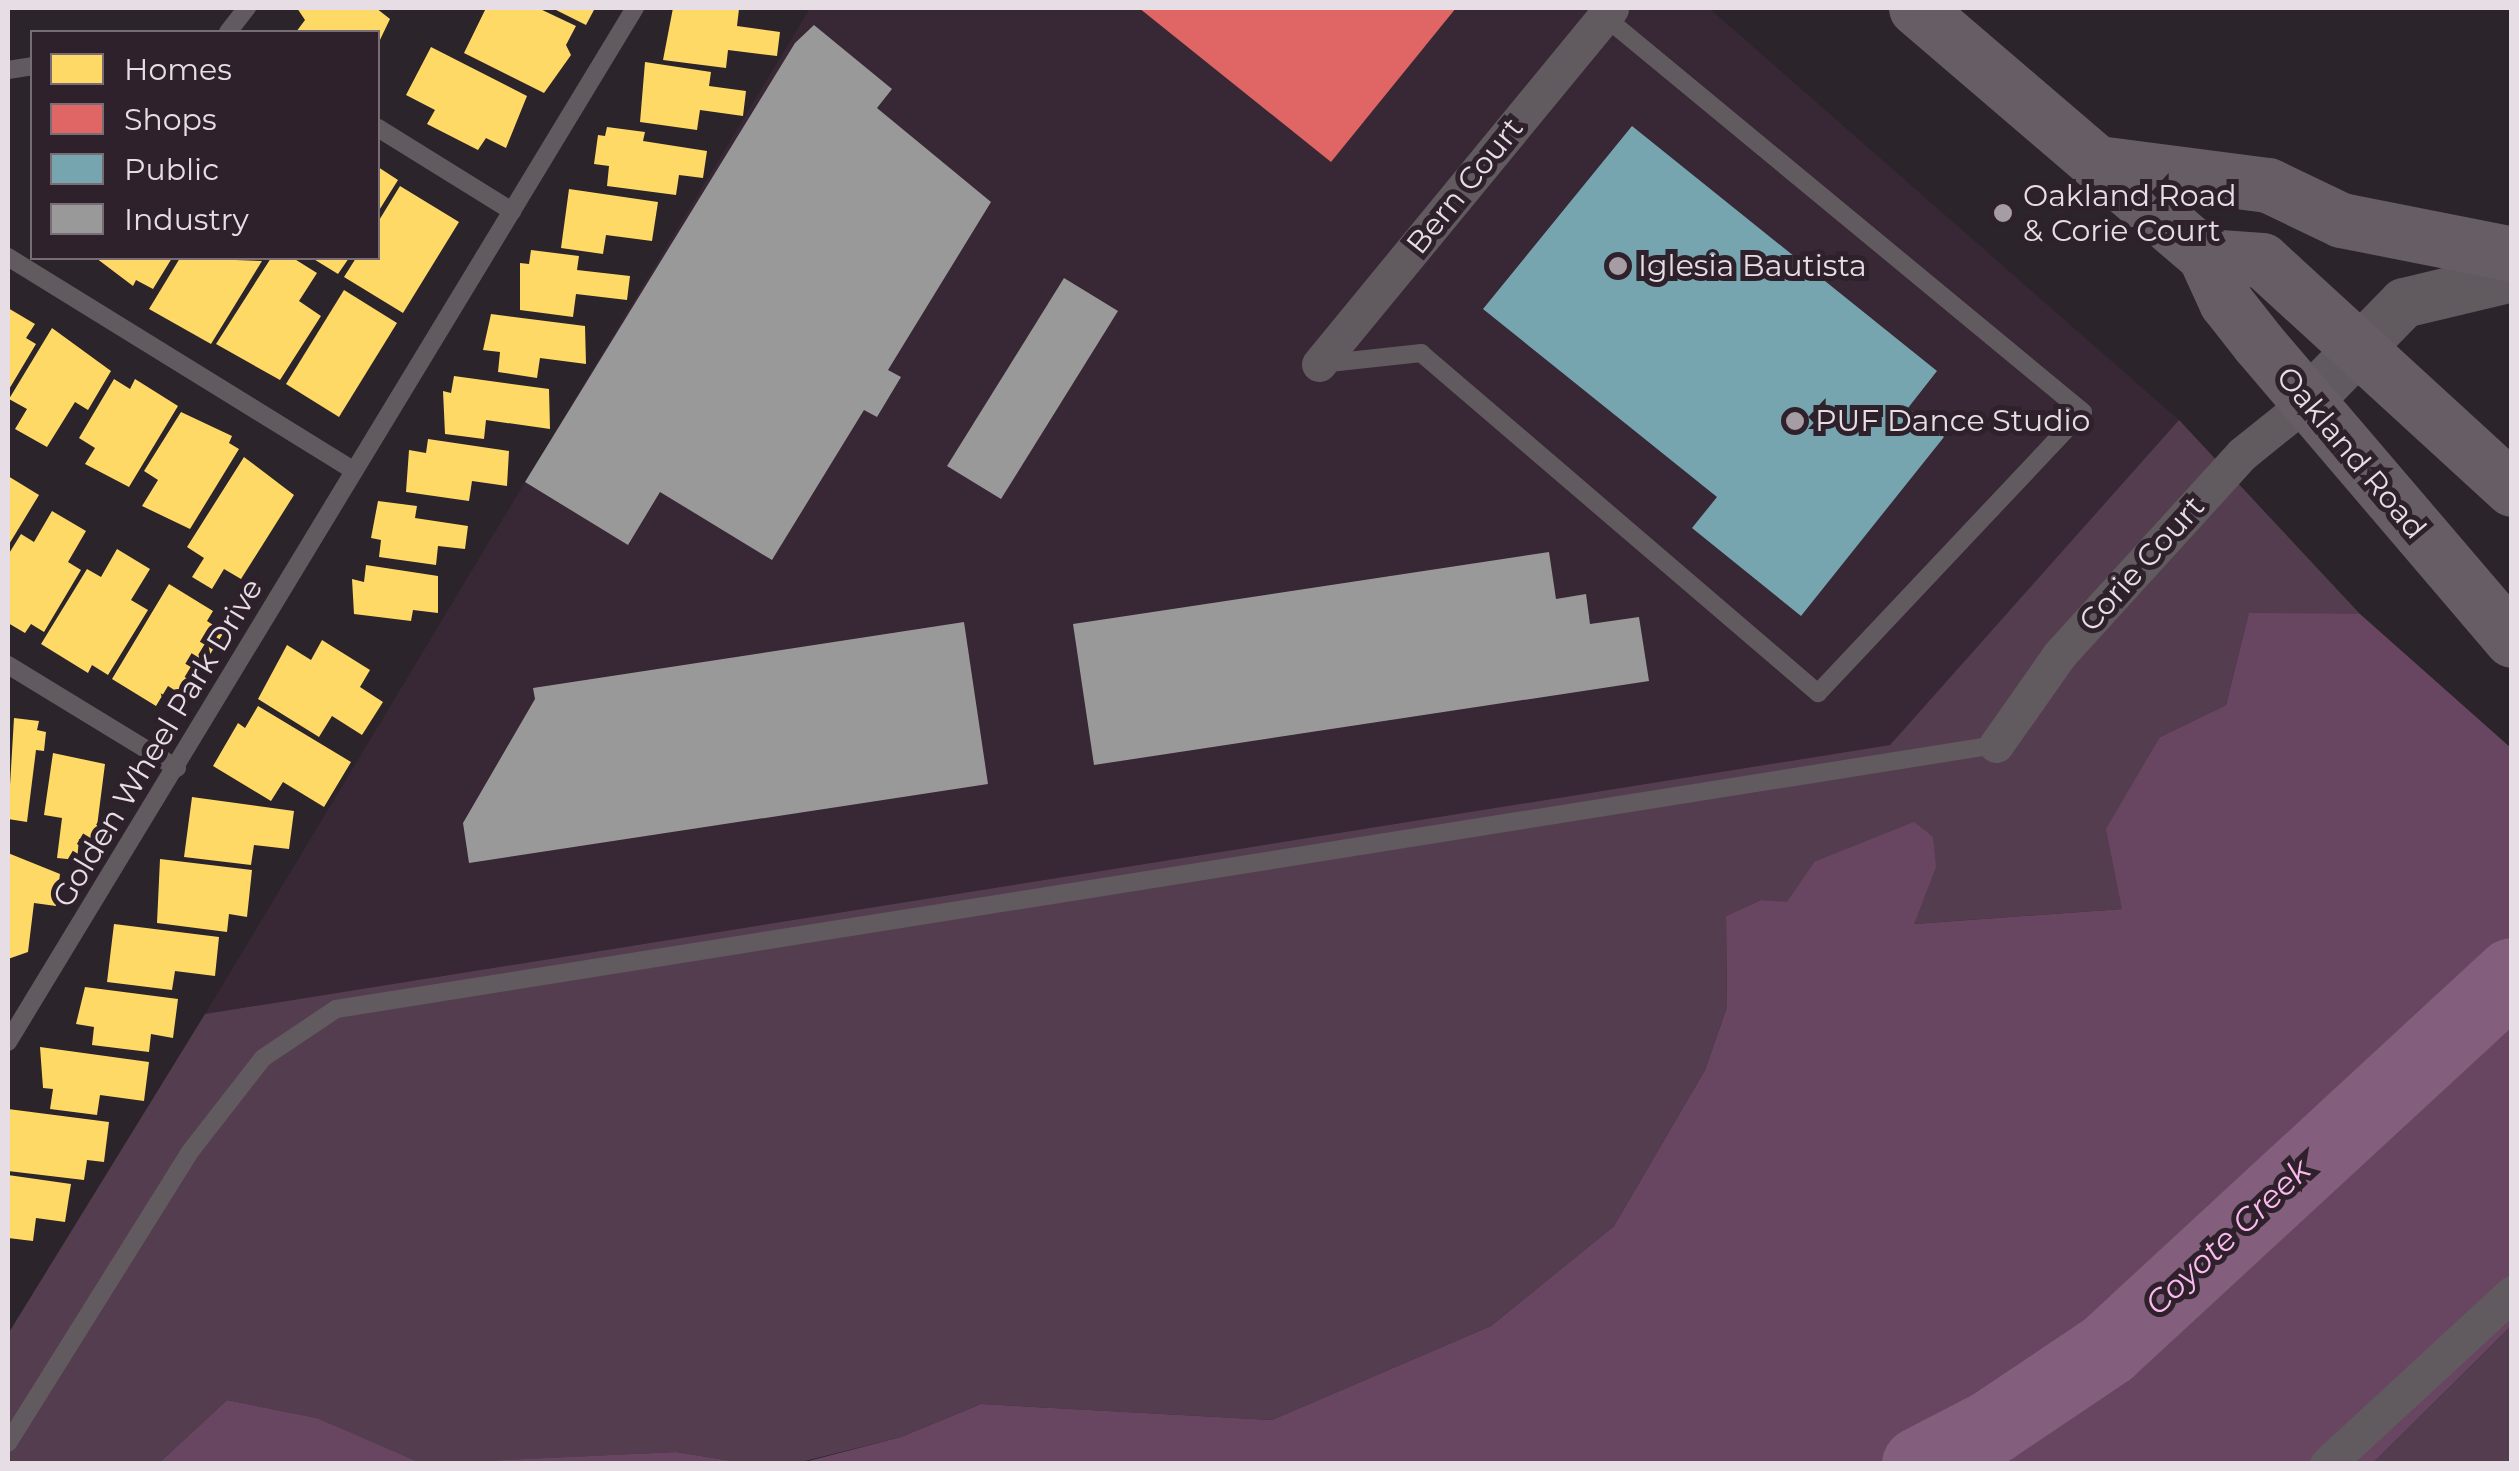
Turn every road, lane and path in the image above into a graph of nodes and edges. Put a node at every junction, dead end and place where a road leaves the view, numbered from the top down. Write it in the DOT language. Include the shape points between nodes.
graph roads {
  1 [pos="247,8"];
  2 [pos="635,8"];
  3 [pos="1916,8"];
  4 [pos="1602,10"];
  5 [pos="230,30"];
  6 [pos="380,129"];
  7 [pos="2098,162"];
  8 [pos="512,211"];
  9 [pos="2512,254"];
  10 [pos="2206,256"];
  11 [pos="8,258"];
  12 [pos="2512,278"];
  13 [pos="2358,348"];
  14 [pos="1319,364"];
  15 [pos="2308,401"];
  16 [pos="354,471"];
  17 [pos="2512,489"];
  18 [pos="2512,640"];
  19 [pos="8,665"];
  20 [pos="1996,745"];
  21 [pos="177,768"];
  22 [pos="10,1032"];
  23 [pos="2512,1294"];
  24 [pos="8,1443"];
  25 [pos="2327,1464"];
  1 -- 5 [label="lane"];
  2 -- 8 [label="lane, Golden Wheel Park Drive"];
  3 -- 7 [label="main road, Oakland Road"];
  4 -- 14 [label="street, Bern Court"];
  4 -- 14 [label="lane" via="2083,412 1818,693 1421,352"];
  6 -- 8 [label="lane"];
  7 -- 9 [label="main road" via="2268,184 2341,220"];
  7 -- 10 [label="main road, Oakland Road"];
  8 -- 16 [label="lane, Golden Wheel Park Drive"];
  10 -- 13 [label="main road" via="2262,260"];
  10 -- 15 [label="main road, Oakland Road" via="2226,302"];
  11 -- 16 [label="lane"];
  12 -- 13 [label="street" via="2404,302"];
  13 -- 15 [label="street"];
  13 -- 17 [label="main road"];
  15 -- 18 [label="main road, Oakland Road"];
  15 -- 20 [label="street, Corie Court" via="2242,454 2060,654"];
  16 -- 21 [label="lane, Golden Wheel Park Drive"];
  19 -- 21 [label="lane"];
  20 -- 24 [label="lane" via="336,1009 263,1058 189,1153"];
  21 -- 22 [label="lane, Golden Wheel Park Drive"];
  23 -- 25 [label="street"];
}
